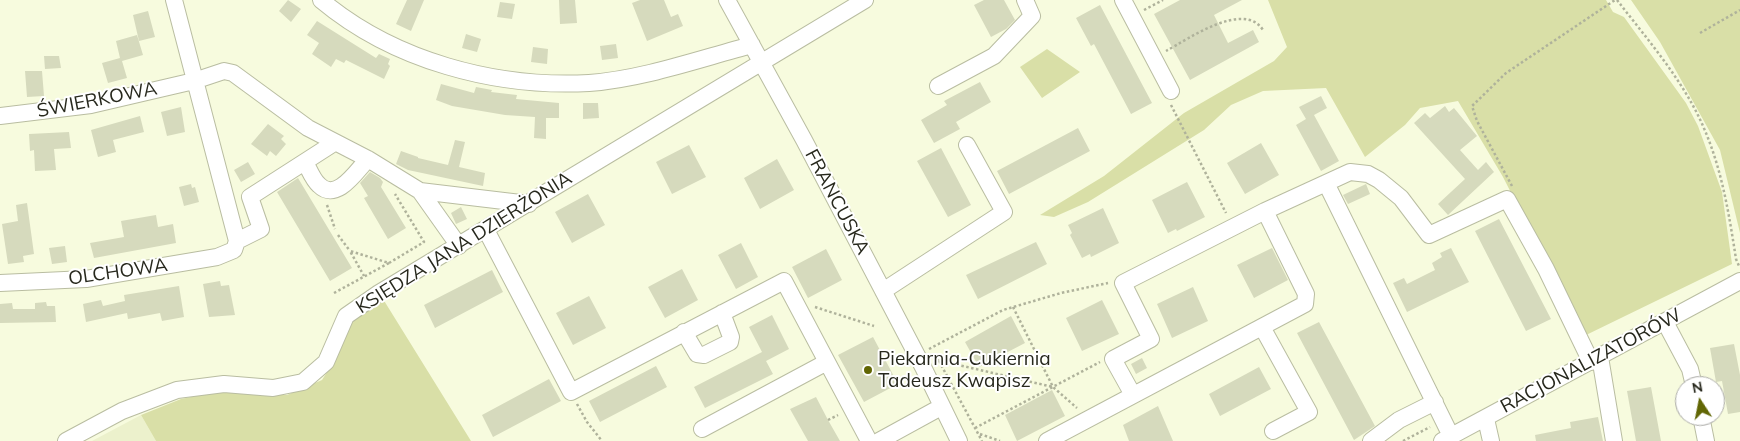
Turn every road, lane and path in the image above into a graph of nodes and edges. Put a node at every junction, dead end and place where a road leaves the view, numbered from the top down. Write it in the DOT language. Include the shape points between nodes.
graph roads {
  1 [pos="174,0"];
  2 [pos="322,0"];
  3 [pos="727,0"];
  4 [pos="865,0"];
  5 [pos="1025,0"];
  6 [pos="1123,0"];
  7 [pos="1163,0"];
  8 [pos="1616,0"];
  9 [pos="1740,10"];
  10 [pos="1132,17"];
  11 [pos="1263,30"];
  12 [pos="1700,33"];
  13 [pos="752,45"];
  14 [pos="1154,57"];
  15 [pos="761,61"];
  16 [pos="194,81"];
  17 [pos="938,86"];
  18 [pos="1171,91"];
  19 [pos="0,116"];
  20 [pos="334,143"];
  21 [pos="967,145"];
  22 [pos="368,159"];
  23 [pos="305,162"];
  24 [pos="1326,183"];
  25 [pos="325,189"];
  26 [pos="393,191"];
  27 [pos="420,191"];
  28 [pos="1507,199"];
  29 [pos="529,204"];
  30 [pos="1265,211"];
  31 [pos="1234,227"];
  32 [pos="335,230"];
  33 [pos="486,230"];
  34 [pos="338,235"];
  35 [pos="235,245"];
  36 [pos="459,246"];
  37 [pos="350,251"];
  38 [pos="389,263"];
  39 [pos="1740,268"];
  40 [pos="364,276"];
  41 [pos="1740,281"];
  42 [pos="1114,282"];
  43 [pos="0,283"];
  44 [pos="883,291"];
  45 [pos="334,292"];
  46 [pos="797,302"];
  47 [pos="1013,307"];
  48 [pos="722,313"];
  49 [pos="1664,322"];
  50 [pos="874,326"];
  51 [pos="1262,327"];
  52 [pos="684,332"];
  53 [pos="930,356"];
  54 [pos="1108,358"];
  55 [pos="1595,359"];
  56 [pos="938,360"];
  57 [pos="827,362"];
  58 [pos="934,362"];
  59 [pos="1692,376"];
  60 [pos="1053,387"];
  61 [pos="571,392"];
  62 [pos="1133,396"];
  63 [pos="1435,402"];
  64 [pos="941,407"];
  65 [pos="1090,418"];
  66 [pos="1486,418"];
  67 [pos="1443,420"];
  68 [pos="1703,426"];
  69 [pos="976,428"];
  70 [pos="702,429"];
  71 [pos="1273,431"];
  72 [pos="978,433"];
  73 [pos="1069,436"];
  74 [pos="1447,439"];
  75 [pos="66,441"];
  76 [pos="602,441"];
  77 [pos="868,441"];
  78 [pos="879,441"];
  79 [pos="959,441"];
  80 [pos="982,441"];
  81 [pos="1000,441"];
  82 [pos="1047,441"];
  83 [pos="1372,441"];
  84 [pos="1403,441"];
  85 [pos="1491,441"];
  86 [pos="1614,441"];
  87 [pos="1706,441"];
  1 -- 16 [label="street"];
  2 -- 13 [label="street" via="414,56 494,77 589,83 644,74"];
  3 -- 13 [label="street, FRANCUSKA"];
  4 -- 15 [label="street, KSIĘDZA JANA DZIERŻONIA"];
  5 -- 17 [label="street" via="1032,16 994,56"];
  6 -- 10 [label="street"];
  7 -- 10 [label="path"];
  8 -- 28 [label="path" via="1506,73 1472,106 1513,184"];
  8 -- 39 [label="path" via="1674,78 1703,125 1724,191"];
  9 -- 12 [label="path"];
  10 -- 14 [label="street"];
  11 -- 14 [label="path" via="1259,24 1245,19 1227,19"];
  13 -- 15 [label="street, FRANCUSKA"];
  14 -- 18 [label="street"];
  15 -- 29 [label="street, KSIĘDZA JANA DZIERŻONIA"];
  15 -- 44 [label="street, FRANCUSKA"];
  16 -- 19 [label="street, ŚWIERKOWA" via="91,105"];
  16 -- 20 [label="street, ŚWIERKOWA" via="224,71 233,73"];
  16 -- 35 [label="street"];
  18 -- 31 [label="path" via="1171,106"];
  20 -- 22 [label="street, ŚWIERKOWA"];
  20 -- 23 [label="street"];
  21 -- 44 [label="street" via="1004,212"];
  22 -- 25 [label="street" via="339,188"];
  22 -- 27 [label="street, ŚWIERKOWA"];
  23 -- 25 [label="street"];
  23 -- 35 [label="street, OLCHOWA" via="250,197 261,229"];
  24 -- 28 [label="street" via="1350,172 1368,174 1401,198 1429,235"];
  24 -- 30 [label="street"];
  24 -- 63 [label="street"];
  25 -- 32 [label="path" via="327,210"];
  26 -- 38 [label="path" via="424,242"];
  27 -- 29 [label="street"];
  27 -- 36 [label="street"];
  28 -- 55 [label="street"];
  29 -- 33 [label="street, KSIĘDZA JANA DZIERŻONIA"];
  30 -- 31 [label="street"];
  30 -- 51 [label="street" via="1306,294 1305,304"];
  31 -- 62 [label="street" via="1123,283 1151,340 1114,359"];
  33 -- 36 [label="street, KSIĘDZA JANA DZIERŻONIA"];
  33 -- 61 [label="street"];
  34 -- 37 [label="path"];
  35 -- 43 [label="street, OLCHOWA" via="217,257 86,279"];
  36 -- 75 [label="street, KSIĘDZA JANA DZIERŻONIA" via="346,316 326,362 304,382 273,388 224,384 177,390 122,411"];
  37 -- 38 [label="path"];
  37 -- 40 [label="path"];
  38 -- 40 [label="path"];
  40 -- 45 [label="path"];
  41 -- 49 [label="street, RACJONALIZATORÓW"];
  42 -- 47 [label="path"];
  44 -- 64 [label="street, FRANCUSKA"];
  46 -- 48 [label="street" via="784,281"];
  46 -- 50 [label="path"];
  46 -- 57 [label="street"];
  47 -- 53 [label="path" via="927,350"];
  47 -- 60 [label="path"];
  48 -- 52 [label="street"];
  48 -- 52 [label="street" via="730,342 704,355 698,354"];
  49 -- 55 [label="street, RACJONALIZATORÓW"];
  49 -- 59 [label="street"];
  51 -- 62 [label="street"];
  51 -- 71 [label="street" via="1309,412"];
  52 -- 61 [label="street"];
  54 -- 60 [label="path"];
  55 -- 66 [label="street, RACJONALIZATORÓW"];
  55 -- 86 [label="street"];
  56 -- 58 [label="path"];
  56 -- 60 [label="path"];
  56 -- 69 [label="path"];
  57 -- 70 [label="street"];
  57 -- 77 [label="street"];
  60 -- 65 [label="path"];
  60 -- 69 [label="path"];
  61 -- 76 [label="path" via="587,422"];
  62 -- 65 [label="street"];
  63 -- 67 [label="street"];
  63 -- 83 [label="street" via="1399,420"];
  64 -- 78 [label="street"];
  64 -- 79 [label="street, FRANCUSKA"];
  65 -- 73 [label="street"];
  66 -- 74 [label="street, RACJONALIZATORÓW"];
  66 -- 85 [label="street"];
  67 -- 74 [label="street"];
  67 -- 84 [label="path"];
  68 -- 87 [label="street"];
  69 -- 72 [label="path"];
  72 -- 80 [label="path"];
  72 -- 81 [label="path"];
  73 -- 82 [label="street"];
}
